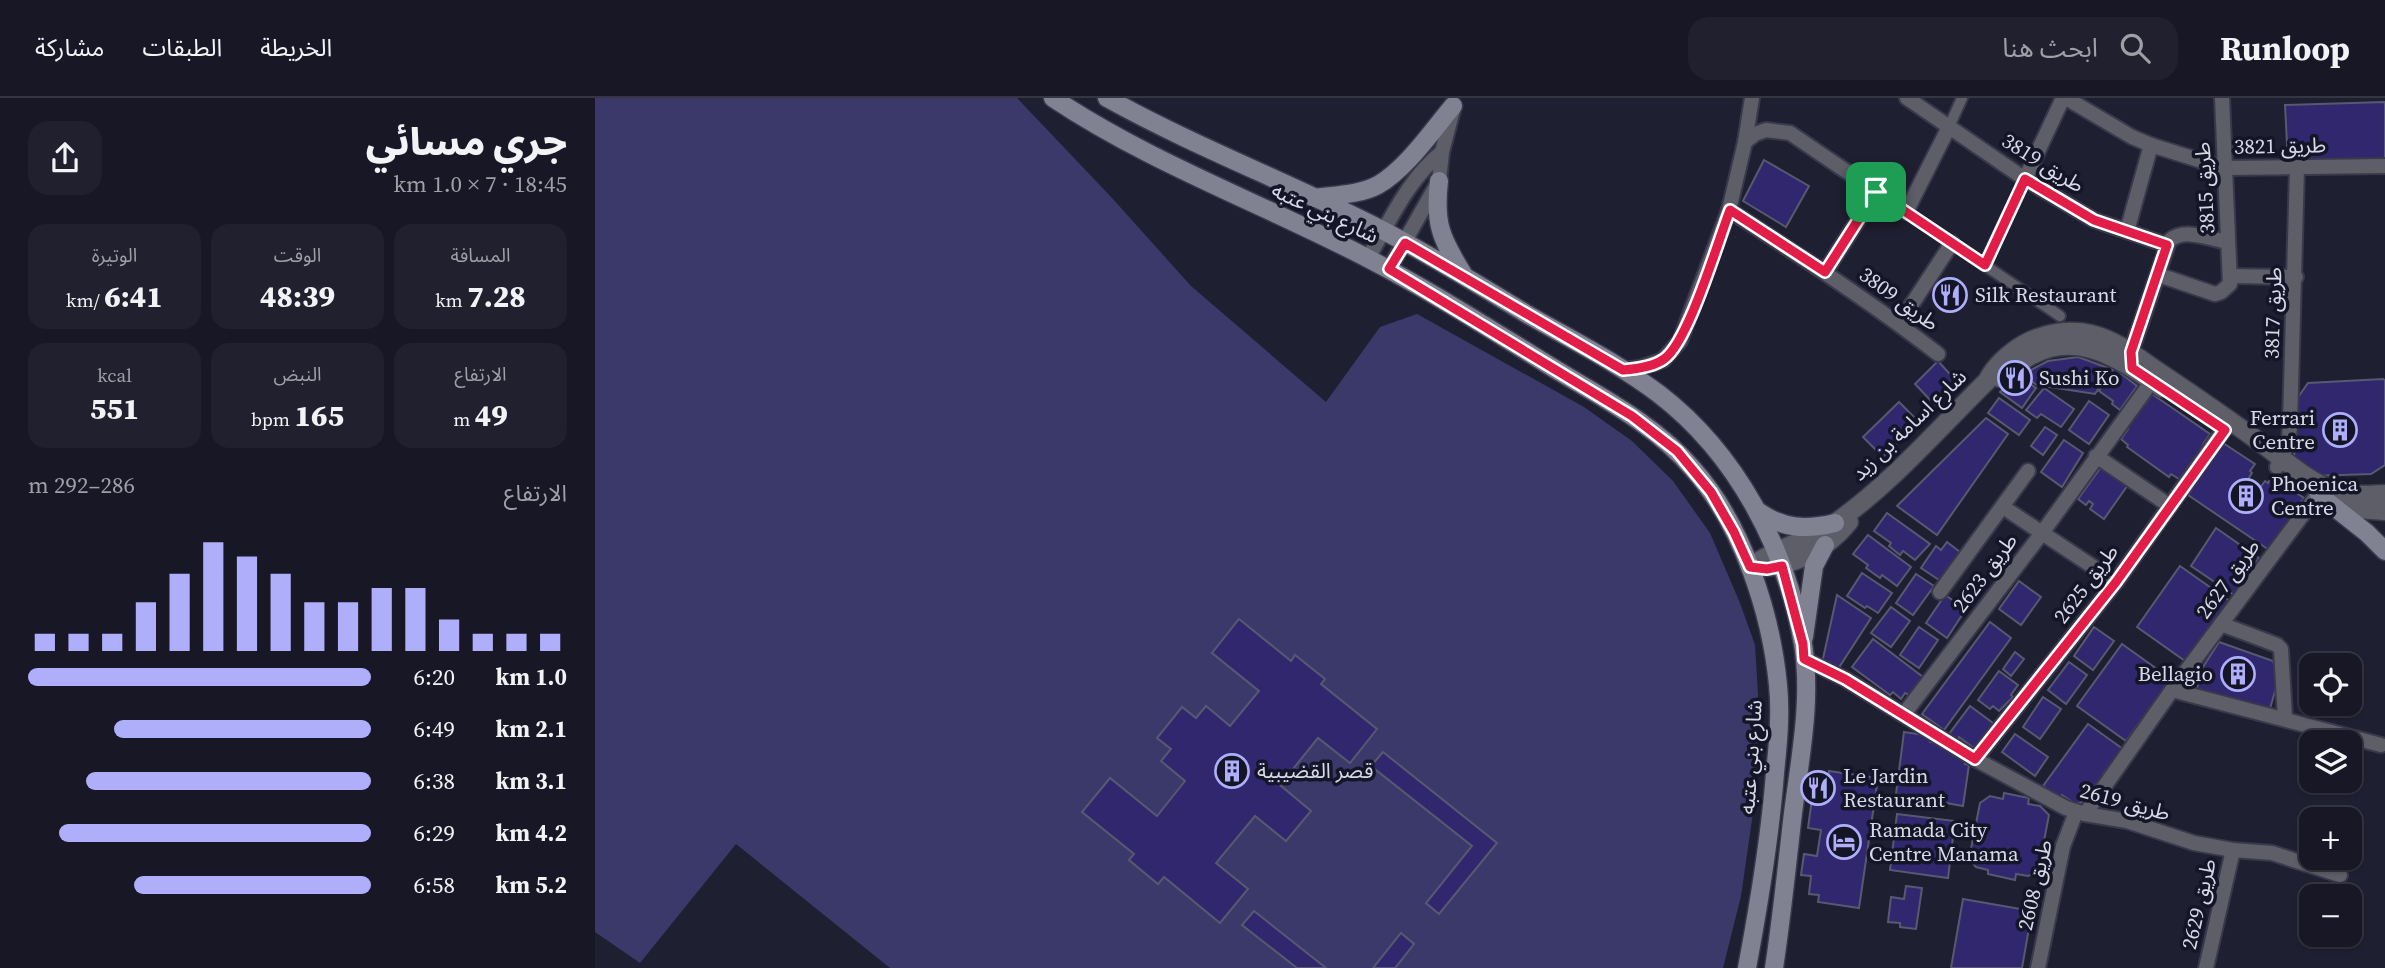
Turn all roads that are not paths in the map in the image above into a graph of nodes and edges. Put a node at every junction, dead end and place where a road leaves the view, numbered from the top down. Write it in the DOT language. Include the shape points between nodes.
graph roads {
  1 [pos="1053,98"];
  2 [pos="1107,98"];
  3 [pos="1752,98"];
  4 [pos="1907,98"];
  5 [pos="1962,98"];
  6 [pos="2064,98"];
  7 [pos="2222,98"];
  8 [pos="1454,102"];
  9 [pos="1949,127"];
  10 [pos="1745,142"];
  11 [pos="2151,145"];
  12 [pos="1442,152"];
  13 [pos="2385,166"];
  14 [pos="2297,167"];
  15 [pos="2224,168"];
  16 [pos="2025,179"];
  17 [pos="1439,181"];
  18 [pos="1876,192"];
  19 [pos="1313,198"];
  20 [pos="1730,210"];
  21 [pos="1906,212"];
  22 [pos="1384,231"];
  23 [pos="2127,231"];
  24 [pos="2228,242"];
  25 [pos="1405,243"];
  26 [pos="1952,243"];
  27 [pos="2167,245"];
  28 [pos="1368,258"];
  29 [pos="1985,265"];
  30 [pos="1389,269"];
  31 [pos="1825,272"];
  32 [pos="2159,275"];
  33 [pos="2231,276"];
  34 [pos="1465,277"];
  35 [pos="2296,277"];
  36 [pos="2060,316"];
  37 [pos="1899,324"];
  38 [pos="1938,354"];
  39 [pos="2131,360"];
  40 [pos="1623,370"];
  41 [pos="2152,381"];
  42 [pos="2227,426"];
  43 [pos="2096,456"];
  44 [pos="2279,462"];
  45 [pos="2028,471"];
  46 [pos="2319,494"];
  47 [pos="2385,494"];
  48 [pos="1864,502"];
  49 [pos="2170,506"];
  50 [pos="2003,507"];
  51 [pos="2385,511"];
  52 [pos="1759,512"];
  53 [pos="1835,523"];
  54 [pos="2042,533"];
  55 [pos="1825,545"];
  56 [pos="2385,551"];
  57 [pos="1779,559"];
  58 [pos="1750,567"];
  59 [pos="2116,582"];
  60 [pos="1940,592"];
  61 [pos="2221,624"];
  62 [pos="1803,652"];
  63 [pos="1845,679"];
  64 [pos="1804,685"];
  65 [pos="2172,690"];
  66 [pos="1904,713"];
  67 [pos="2285,719"];
  68 [pos="2381,745"];
  69 [pos="1975,759"];
  70 [pos="2080,813"];
  71 [pos="2233,850"];
  72 [pos="2340,874"];
  73 [pos="1747,968"];
  74 [pos="1774,968"];
  75 [pos="2038,968"];
  76 [pos="2206,968"];
  1 -- 28 [label="main road, شارع بني عتبه" via="1153,157"];
  2 -- 19 [label="main road, شارع بني عتبه"];
  3 -- 10 [label="street"];
  4 -- 9 [label="street, طريق 3819"];
  5 -- 9 [label="street"];
  6 -- 11 [label="street, طريق 3821"];
  6 -- 16 [label="street"];
  7 -- 15 [label="street, طريق 3815"];
  8 -- 12 [label="street"];
  8 -- 19 [label="main road" via="1396,172 1377,186"];
  9 -- 16 [label="street, طريق 3819"];
  9 -- 21 [label="street"];
  10 -- 18 [label="street" via="1766,130 1790,133"];
  10 -- 20 [label="street"];
  11 -- 15 [label="street, طريق 3821"];
  11 -- 23 [label="street"];
  12 -- 17 [label="street"];
  12 -- 22 [label="street" via="1415,179"];
  13 -- 14 [label="street, طريق 3821"];
  14 -- 15 [label="street, طريق 3821"];
  14 -- 35 [label="street, طريق 3817"];
  15 -- 24 [label="street, طريق 3815"];
  16 -- 23 [label="street, طريق 3819" via="2094,220"];
  16 -- 29 [label="street"];
  17 -- 25 [label="street"];
  17 -- 34 [label="main road" via="1440,234"];
  18 -- 21 [label="street"];
  18 -- 31 [label="street"];
  19 -- 22 [label="main road, شارع بني عتبه"];
  20 -- 31 [label="street, طريق 3809"];
  20 -- 40 [label="street" via="1681,341 1663,360"];
  21 -- 26 [label="street"];
  22 -- 25 [label="main road, شارع بني عتبه"];
  22 -- 28 [label="street"];
  23 -- 27 [label="street, طريق 3819"];
  24 -- 27 [label="street" via="2181,234"];
  24 -- 33 [label="street, طريق 3815"];
  25 -- 30 [label="street"];
  25 -- 34 [label="main road, شارع بني عتبه"];
  26 -- 29 [label="street"];
  26 -- 37 [label="street"];
  27 -- 32 [label="street"];
  28 -- 30 [label="main road, شارع بني عتبه"];
  29 -- 36 [label="street"];
  30 -- 58 [label="main road, شارع بني عتبه" via="1632,416 1677,451 1711,492"];
  31 -- 37 [label="street, طريق 3809"];
  32 -- 33 [label="street" via="2215,294 2226,289"];
  32 -- 39 [label="street"];
  33 -- 35 [label="street"];
  34 -- 40 [label="main road, شارع بني عتبه"];
  35 -- 44 [label="street, طريق 3817" via="2291,424"];
  37 -- 38 [label="street, طريق 3809"];
  39 -- 41 [label="street, شارع اسامة بن زيد"];
  39 -- 42 [label="street, شارع اسامة بن زيد"];
  39 -- 48 [label="street, شارع اسامة بن زيد" via="2093,348 2063,346 2031,355 1987,381"];
  40 -- 52 [label="main road, شارع بني عتبه" via="1658,393 1703,436"];
  41 -- 42 [label="street, شارع اسامة بن زيد"];
  41 -- 43 [label="street, طريق 2623"];
  42 -- 44 [label="street, شارع اسامة بن زيد"];
  42 -- 49 [label="street, طريق 2625"];
  43 -- 49 [label="street"];
  43 -- 54 [label="street, طريق 2623"];
  44 -- 46 [label="street, شارع اسامة بن زيد"];
  44 -- 47 [label="street, شارع اسامة بن زيد" via="2332,490"];
  45 -- 50 [label="street"];
  46 -- 51 [label="street, شارع اسامة بن زيد" via="2358,509"];
  46 -- 56 [label="main road"];
  46 -- 61 [label="street, طريق 2627"];
  48 -- 53 [label="street, شارع اسامة بن زيد"];
  48 -- 55 [label="street, شارع اسامة بن زيد"];
  49 -- 59 [label="street, طريق 2625"];
  50 -- 54 [label="street"];
  50 -- 60 [label="street"];
  52 -- 53 [label="main road" via="1793,527"];
  52 -- 57 [label="main road, شارع بني عتبه"];
  53 -- 57 [label="street, شارع اسامة بن زيد"];
  54 -- 59 [label="street"];
  54 -- 66 [label="street, طريق 2623"];
  55 -- 57 [label="street, شارع اسامة بن زيد"];
  55 -- 62 [label="main road" via="1813,574"];
  57 -- 58 [label="street, شارع اسامة بن زيد" via="1767,569"];
  57 -- 62 [label="main road, شارع بني عتبه"];
  58 -- 73 [label="main road, شارع بني عتبه" via="1768,626 1780,727 1773,806"];
  59 -- 69 [label="street, طريق 2625"];
  61 -- 65 [label="street, طريق 2627"];
  61 -- 67 [label="street" via="2281,649"];
  62 -- 63 [label="street, طريق 2619"];
  62 -- 64 [label="main road, شارع بني عتبه"];
  63 -- 64 [label="street" via="1828,677"];
  63 -- 66 [label="street, طريق 2619"];
  64 -- 74 [label="main road, شارع بني عتبه" via="1804,736"];
  65 -- 67 [label="street"];
  65 -- 70 [label="street, طريق 2627"];
  66 -- 69 [label="street, طريق 2619"];
  67 -- 68 [label="street"];
  69 -- 70 [label="street, طريق 2619"];
  70 -- 71 [label="street, طريق 2619" via="2113,817 2194,843"];
  70 -- 75 [label="street, طريق 2608" via="2063,846"];
  71 -- 72 [label="street, طريق 2619" via="2272,853"];
  71 -- 76 [label="street, طريق 2629"];
}
